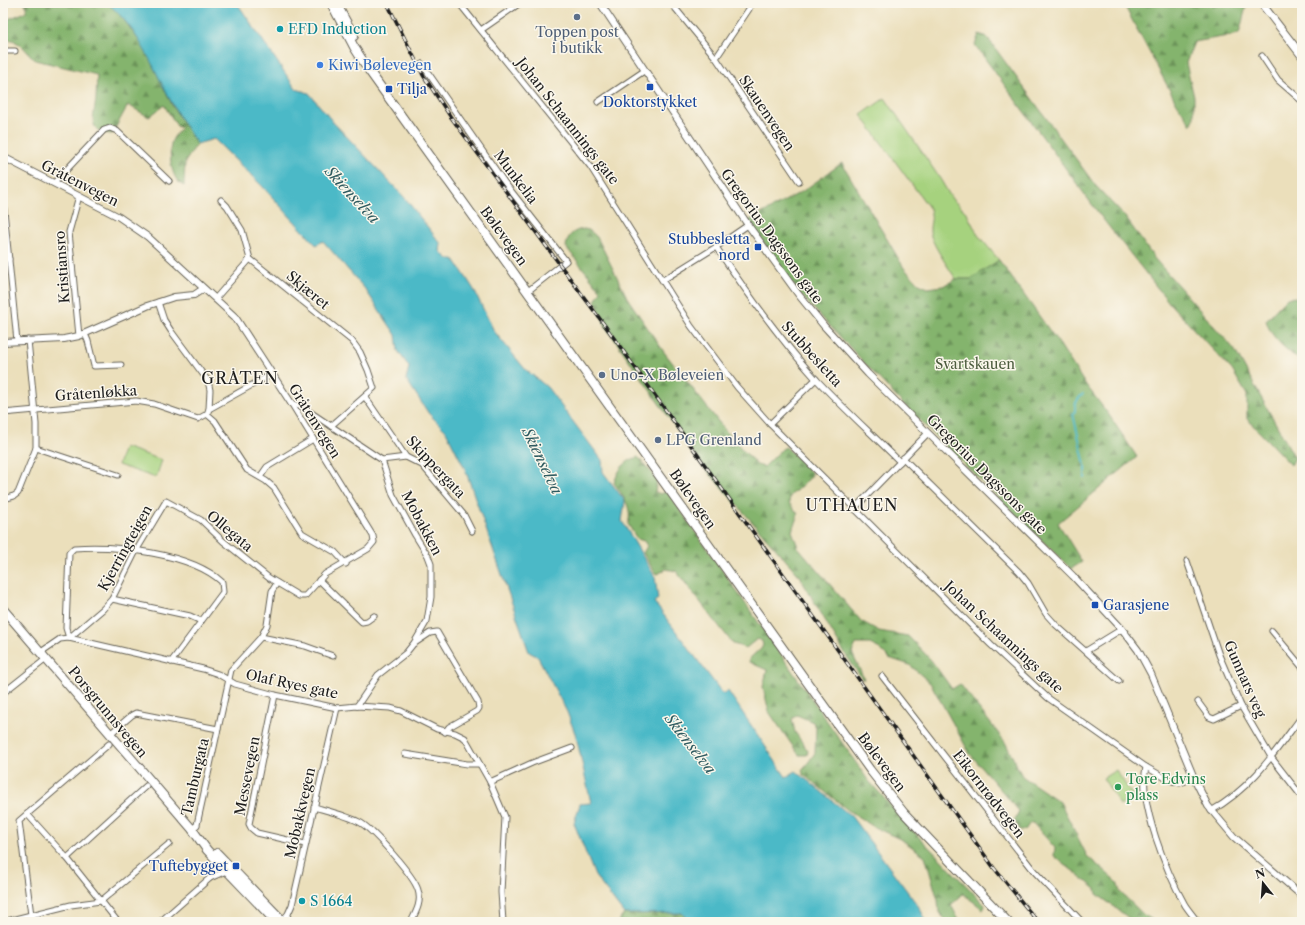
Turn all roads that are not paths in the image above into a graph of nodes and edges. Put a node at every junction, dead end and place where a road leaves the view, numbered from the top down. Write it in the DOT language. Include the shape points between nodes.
graph roads {
  1 [pos="331,3"];
  2 [pos="336,3"];
  3 [pos="459,3"];
  4 [pos="520,3"];
  5 [pos="600,3"];
  6 [pos="671,3"];
  7 [pos="750,3"];
  8 [pos="1261,3"];
  9 [pos="481,30"];
  10 [pos="3,51"];
  11 [pos="15,51"];
  12 [pos="1262,56"];
  13 [pos="1302,56"];
  14 [pos="716,58"];
  15 [pos="422,64"];
  16 [pos="644,71"];
  17 [pos="375,77"];
  18 [pos="1302,101"];
  19 [pos="598,102"];
  20 [pos="3,158"];
  21 [pos="169,181"];
  22 [pos="799,181"];
  23 [pos="54,183"];
  24 [pos="79,196"];
  25 [pos="3,200"];
  26 [pos="221,200"];
  27 [pos="4,217"];
  28 [pos="748,225"];
  29 [pos="716,247"];
  30 [pos="3,259"];
  31 [pos="9,259"];
  32 [pos="250,259"];
  33 [pos="663,280"];
  34 [pos="203,289"];
  35 [pos="528,291"];
  36 [pos="215,299"];
  37 [pos="158,302"];
  38 [pos="82,335"];
  39 [pos="28,340"];
  40 [pos="17,341"];
  41 [pos="3,342"];
  42 [pos="121,365"];
  43 [pos="272,374"];
  44 [pos="816,379"];
  45 [pos="365,397"];
  46 [pos="291,403"];
  47 [pos="35,409"];
  48 [pos="208,412"];
  49 [pos="3,413"];
  50 [pos="770,424"];
  51 [pos="331,426"];
  52 [pos="928,433"];
  53 [pos="313,439"];
  54 [pos="36,448"];
  55 [pos="406,457"];
  56 [pos="382,460"];
  57 [pos="901,460"];
  58 [pos="118,475"];
  59 [pos="260,477"];
  60 [pos="3,499"];
  61 [pos="166,500"];
  62 [pos="854,509"];
  63 [pos="472,531"];
  64 [pos="136,551"];
  65 [pos="1187,561"];
  66 [pos="346,564"];
  67 [pos="319,580"];
  68 [pos="277,583"];
  69 [pos="112,598"];
  70 [pos="3,609"];
  71 [pos="374,616"];
  72 [pos="201,621"];
  73 [pos="1122,629"];
  74 [pos="1272,631"];
  75 [pos="261,637"];
  76 [pos="69,638"];
  77 [pos="414,643"];
  78 [pos="1086,651"];
  79 [pos="43,656"];
  80 [pos="333,656"];
  81 [pos="171,662"];
  82 [pos="1302,666"];
  83 [pos="882,676"];
  84 [pos="229,680"];
  85 [pos="1120,681"];
  86 [pos="3,693"];
  87 [pos="275,695"];
  88 [pos="1198,702"];
  89 [pos="357,706"];
  90 [pos="1241,706"];
  91 [pos="337,708"];
  92 [pos="1302,716"];
  93 [pos="218,729"];
  94 [pos="445,732"];
  95 [pos="110,734"];
  96 [pos="109,744"];
  97 [pos="572,748"];
  98 [pos="406,754"];
  99 [pos="1271,756"];
  100 [pos="480,764"];
  101 [pos="1146,767"];
  102 [pos="1194,778"];
  103 [pos="490,782"];
  104 [pos="146,786"];
  105 [pos="1302,797"];
  106 [pos="314,808"];
  107 [pos="1211,811"];
  108 [pos="27,814"];
  109 [pos="193,831"];
  110 [pos="168,844"];
  111 [pos="305,844"];
  112 [pos="67,858"];
  113 [pos="225,866"];
  114 [pos="1302,896"];
  115 [pos="101,901"];
  116 [pos="31,915"];
  117 [pos="3,922"];
  118 [pos="118,922"];
  119 [pos="160,922"];
  120 [pos="281,922"];
  121 [pos="411,922"];
  122 [pos="503,922"];
  123 [pos="1008,922"];
  124 [pos="1082,922"];
  125 [pos="1198,922"];
  1 -- 17 [label="main road, Bølevegen" via="354,47"];
  2 -- 17 [label="main road, Bølevegen"];
  3 -- 9 [label="street, Johan Schaannings gate"];
  4 -- 9 [label="street"];
  5 -- 16 [label="street, Gregorius Dagssons gate"];
  6 -- 14 [label="street, Skauenvegen"];
  7 -- 14 [label="street"];
  8 -- 13 [label="main road"];
  9 -- 33 [label="street, Johan Schaannings gate" via="590,166"];
  10 -- 11 [label="street"];
  12 -- 18 [label="street" via="1278,80"];
  14 -- 22 [label="street, Skauenvegen"];
  15 -- 35 [label="street, Munkelia" via="504,182 566,261"];
  16 -- 19 [label="street"];
  16 -- 28 [label="street, Gregorius Dagssons gate"];
  17 -- 35 [label="main road, Bølevegen"];
  20 -- 23 [label="street, Gråtenvegen"];
  21 -- 23 [label="street" via="117,131 110,128 104,130"];
  23 -- 24 [label="street, Gråtenvegen"];
  24 -- 34 [label="street, Gråtenvegen" via="119,216 139,230"];
  24 -- 38 [label="street, Kristiansro" via="69,232"];
  25 -- 27 [label="street"];
  26 -- 32 [label="street" via="242,230"];
  27 -- 31 [label="street"];
  28 -- 29 [label="street"];
  28 -- 52 [label="street, Gregorius Dagssons gate" via="824,326"];
  29 -- 33 [label="street"];
  29 -- 44 [label="street, Stubbesletta" via="754,304"];
  30 -- 31 [label="street"];
  31 -- 40 [label="street"];
  32 -- 36 [label="street"];
  32 -- 45 [label="street, Skjæret" via="352,341 360,352 374,385"];
  33 -- 50 [label="street, Johan Schaannings gate" via="695,331 737,387"];
  34 -- 36 [label="street, Gråtenvegen"];
  34 -- 37 [label="street" via="194,295"];
  35 -- 123 [label="main road, Bølevegen" via="880,785"];
  36 -- 43 [label="street, Gråtenvegen" via="242,326"];
  37 -- 38 [label="street"];
  37 -- 48 [label="street" via="164,320 208,382"];
  38 -- 39 [label="street" via="64,339"];
  38 -- 42 [label="street, Kristiansro" via="88,341 94,366"];
  39 -- 40 [label="street"];
  39 -- 47 [label="street"];
  40 -- 41 [label="street"];
  43 -- 46 [label="street, Gråtenvegen"];
  43 -- 48 [label="street, Gråtenløkka"];
  44 -- 50 [label="street"];
  44 -- 57 [label="street, Stubbesletta"];
  45 -- 51 [label="street"];
  45 -- 55 [label="street, Skippergata"];
  46 -- 51 [label="street" via="304,408"];
  46 -- 53 [label="street, Gråtenvegen"];
  47 -- 48 [label="street, Gråtenløkka" via="136,401 154,404 198,419"];
  47 -- 49 [label="street, Gråtenløkka"];
  47 -- 54 [label="street"];
  48 -- 59 [label="street" via="247,470"];
  50 -- 62 [label="street, Johan Schaannings gate"];
  51 -- 56 [label="street"];
  52 -- 57 [label="street"];
  52 -- 73 [label="street, Gregorius Dagssons gate" via="1073,576"];
  53 -- 59 [label="street" via="267,467"];
  53 -- 66 [label="street, Gråtenvegen" via="373,536 374,542 368,549"];
  54 -- 58 [label="street"];
  54 -- 60 [label="street" via="18,493"];
  55 -- 56 [label="street"];
  55 -- 63 [label="street, Skippergata" via="422,465 464,515"];
  56 -- 77 [label="street, Mobakken" via="393,494 431,564 430,610 427,621"];
  57 -- 62 [label="street"];
  57 -- 78 [label="street, Stubbesletta" via="1019,572 1046,614"];
  59 -- 66 [label="street" via="274,488 302,534 335,552"];
  61 -- 64 [label="street, Kjerringteigen"];
  61 -- 68 [label="street, Ollegata" via="201,520 223,542"];
  62 -- 101 [label="street, Johan Schaannings gate" via="1032,684"];
  64 -- 69 [label="street, Kjerringteigen"];
  64 -- 72 [label="street" via="182,560 201,567 222,582 224,592"];
  64 -- 76 [label="street" via="78,548 71,550 68,558 66,620"];
  65 -- 90 [label="street, Gunnars veg" via="1219,655"];
  66 -- 67 [label="street" via="325,574"];
  67 -- 68 [label="street, Ollegata" via="302,597"];
  67 -- 71 [label="street" via="362,622"];
  68 -- 75 [label="street, Tamburgata" via="272,591 267,625"];
  69 -- 72 [label="street" via="190,616"];
  69 -- 76 [label="street, Kjerringteigen"];
  70 -- 79 [label="main road, Porsgrunnsvegen"];
  72 -- 81 [label="street"];
  73 -- 78 [label="street"];
  73 -- 102 [label="street, Gregorius Dagssons gate" via="1151,674"];
  74 -- 82 [label="street"];
  75 -- 80 [label="street" via="305,646"];
  75 -- 84 [label="street, Tamburgata" via="231,670"];
  76 -- 79 [label="street" via="60,639"];
  76 -- 81 [label="street, Olaf Ryes gate"];
  77 -- 89 [label="street, Mobakken" via="406,653 378,675"];
  77 -- 94 [label="street, Mobakken" via="430,633 437,632 479,704 478,710"];
  78 -- 85 [label="street, Stubbesletta"];
  79 -- 86 [label="street"];
  79 -- 95 [label="main road, Porsgrunnsvegen"];
  81 -- 84 [label="street, Olaf Ryes gate" via="203,669"];
  83 -- 124 [label="street, Eikornrødvegen" via="1034,871"];
  84 -- 87 [label="street, Olaf Ryes gate"];
  84 -- 93 [label="street, Tamburgata"];
  87 -- 91 [label="street, Olaf Ryes gate"];
  87 -- 111 [label="street, Messevegen" via="249,824 257,833"];
  88 -- 90 [label="street" via="1209,717 1214,719"];
  89 -- 91 [label="street, Olaf Ryes gate"];
  89 -- 94 [label="street, Olaf Ryes gate" via="395,710"];
  90 -- 99 [label="street, Gunnars veg"];
  91 -- 106 [label="street, Mobakkvegen"];
  92 -- 99 [label="street"];
  93 -- 95 [label="street, Tamburgata" via="136,713"];
  93 -- 109 [label="street, Tamburgata" via="197,825"];
  94 -- 100 [label="street, Olaf Ryes gate" via="465,738"];
  95 -- 109 [label="main road, Porsgrunnsvegen"];
  96 -- 108 [label="street"];
  97 -- 103 [label="street"];
  98 -- 100 [label="street"];
  99 -- 105 [label="street, Gunnars veg"];
  99 -- 107 [label="street" via="1244,788"];
  100 -- 103 [label="street, Olaf Ryes gate"];
  101 -- 102 [label="street, Johan Schaannings gate" via="1175,783"];
  101 -- 125 [label="street" via="1144,791 1154,832 1182,899"];
  102 -- 107 [label="street, Gregorius Dagssons gate"];
  103 -- 122 [label="street, Olaf Ryes gate" via="505,817 501,892"];
  104 -- 112 [label="street"];
  106 -- 111 [label="street, Mobakkvegen"];
  106 -- 121 [label="street" via="360,823 410,874 419,890 418,909"];
  107 -- 114 [label="street, Gregorius Dagssons gate" via="1234,837"];
  108 -- 112 [label="street"];
  108 -- 116 [label="street" via="20,818 19,823"];
  109 -- 113 [label="main road, Porsgrunnsvegen"];
  110 -- 115 [label="street"];
  111 -- 120 [label="street, Mobakkvegen" via="292,905"];
  112 -- 115 [label="street"];
  113 -- 119 [label="street"];
  113 -- 120 [label="main road, Porsgrunnsvegen"];
  115 -- 116 [label="street"];
  115 -- 118 [label="street"];
  116 -- 117 [label="street"];
}
